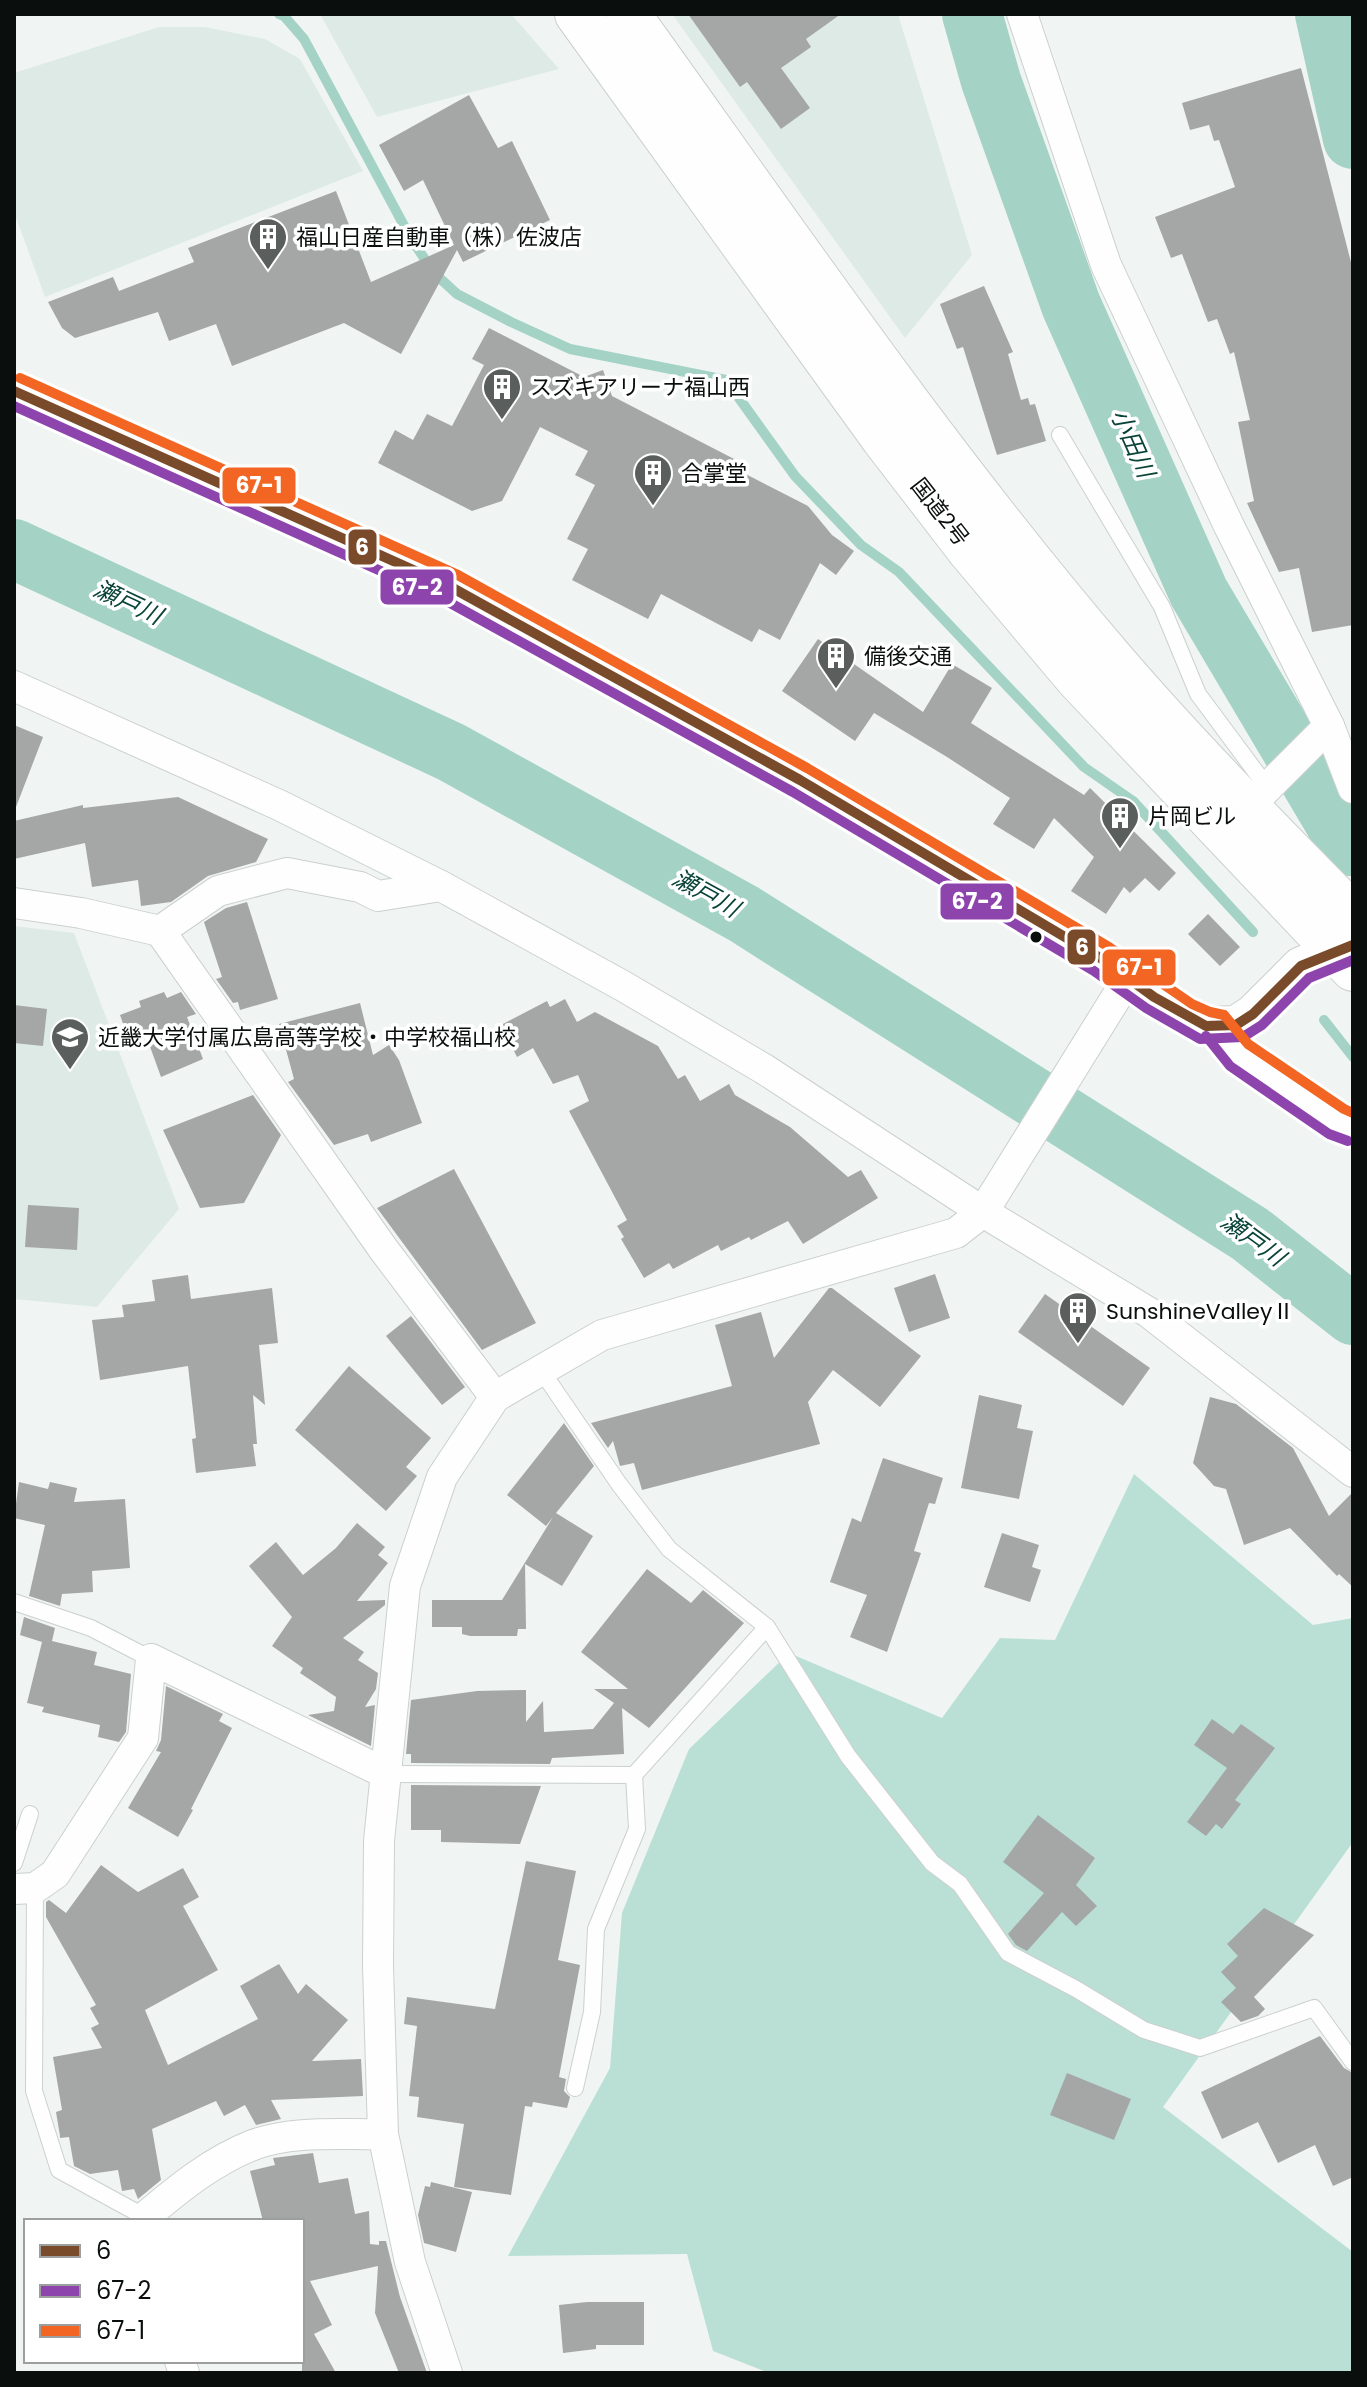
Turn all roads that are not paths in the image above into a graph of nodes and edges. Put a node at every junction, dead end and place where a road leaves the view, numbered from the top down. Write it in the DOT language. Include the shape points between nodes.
graph roads {
  1 [pos="577,14"];
  2 [pos="628,14"];
  3 [pos="1022,14"];
  4 [pos="14,391"];
  5 [pos="1060,435"];
  6 [pos="14,686"];
  7 [pos="1323,732"];
  8 [pos="1353,788"];
  9 [pos="1255,800"];
  10 [pos="441,886"];
  11 [pos="14,903"];
  12 [pos="160,931"];
  13 [pos="1349,945"];
  14 [pos="1119,992"];
  15 [pos="1217,1027"];
  16 [pos="1345,1125"];
  17 [pos="986,1206"];
  18 [pos="541,1370"];
  19 [pos="495,1397"];
  20 [pos="1353,1472"];
  21 [pos="14,1602"];
  22 [pos="767,1627"];
  23 [pos="151,1659"];
  24 [pos="387,1774"];
  25 [pos="634,1775"];
  26 [pos="30,1814"];
  27 [pos="14,1863"];
  28 [pos="24,1889"];
  29 [pos="1353,2062"];
  30 [pos="575,2088"];
  31 [pos="383,2134"];
  32 [pos="145,2219"];
  33 [pos="447,2373"];
  1 -- 9 [label="highway, 国道2号" via="883,438 1078,679"];
  2 -- 9 [label="highway, 国道2号" via="991,509 1109,656"];
  3 -- 7 [label="street" via="1106,265"];
  4 -- 14 [label="street" via="449,586 800,780"];
  5 -- 9 [label="lane" via="1162,607 1198,694"];
  6 -- 10 [label="street" via="279,805"];
  7 -- 8 [label="street"];
  7 -- 9 [label="street"];
  9 -- 13 [label="highway, 国道2号"];
  10 -- 12 [label="street" via="378,896 360,887 287,873 218,891"];
  10 -- 17 [label="street" via="623,986"];
  11 -- 12 [label="street"];
  12 -- 19 [label="street" via="384,1250"];
  13 -- 15 [label="street" via="1301,966 1236,1025"];
  14 -- 15 [label="street"];
  14 -- 17 [label="street"];
  15 -- 16 [label="street" via="1238,1054"];
  17 -- 18 [label="street" via="956,1233 602,1335"];
  17 -- 20 [label="street" via="1148,1312"];
  18 -- 19 [label="street"];
  18 -- 22 [label="lane" via="669,1549"];
  19 -- 24 [label="street" via="442,1477 405,1586"];
  21 -- 23 [label="lane" via="91,1628"];
  22 -- 25 [label="lane"];
  22 -- 29 [label="lane" via="848,1756 932,1863 960,1884 1008,1953 1144,2030 1200,2048 1314,2008"];
  23 -- 24 [label="street"];
  23 -- 28 [label="street" via="143,1738 55,1874"];
  24 -- 25 [label="lane"];
  24 -- 31 [label="street" via="379,1841"];
  25 -- 30 [label="lane" via="637,1829 596,1929 592,2012"];
  26 -- 27 [label="lane"];
  28 -- 32 [label="lane" via="34,2091 59,2170"];
  31 -- 32 [label="street" via="307,2135 254,2145 194,2176"];
  31 -- 33 [label="street" via="410,2262"];
}
